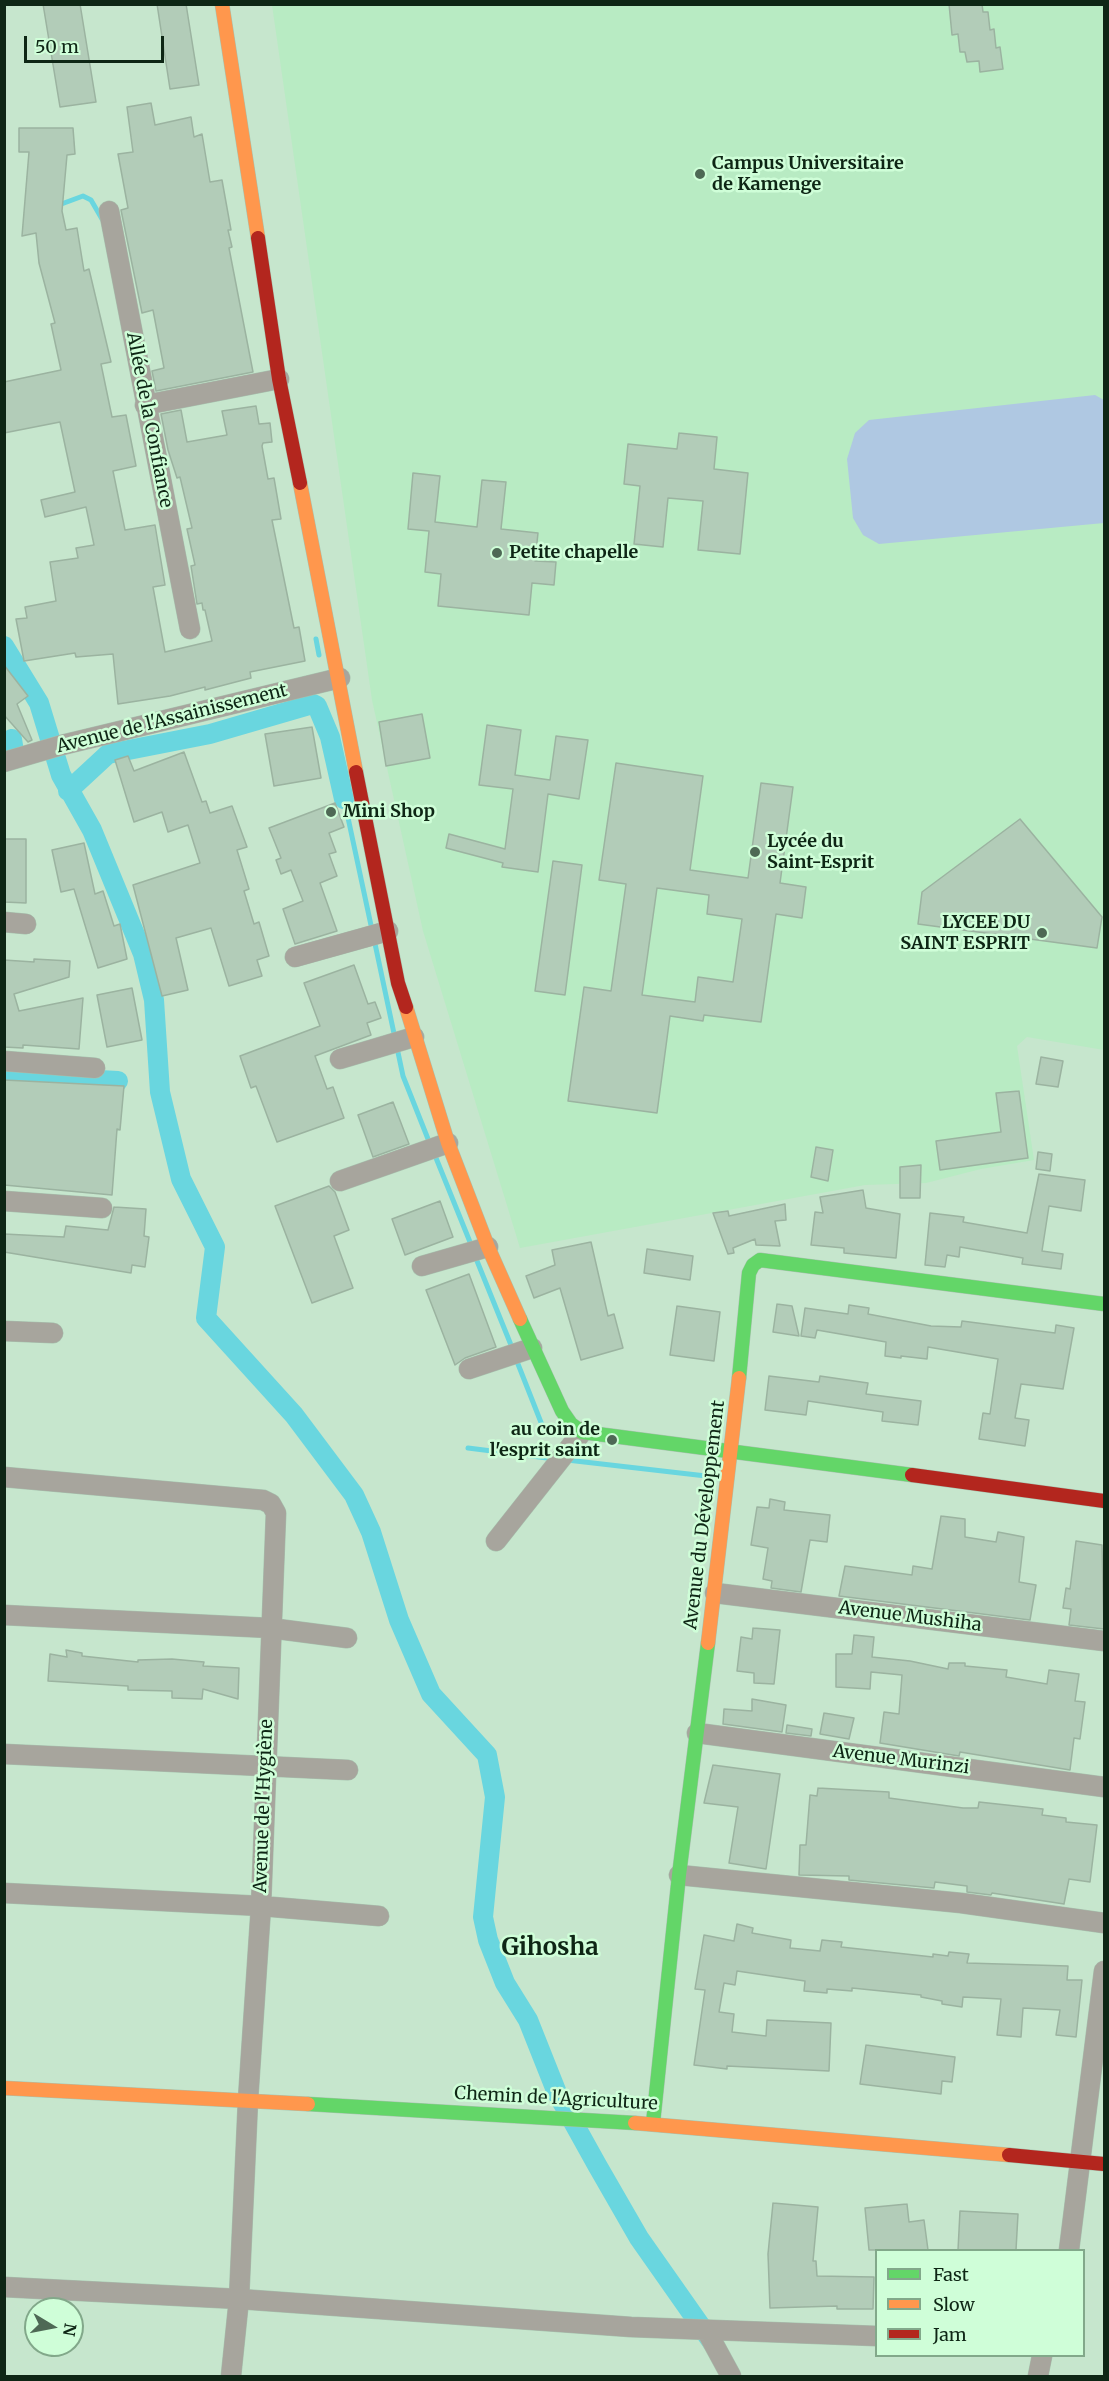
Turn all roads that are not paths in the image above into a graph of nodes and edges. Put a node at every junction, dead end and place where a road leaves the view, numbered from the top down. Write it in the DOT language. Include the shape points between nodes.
graph roads {
  1 [pos="222,4"];
  2 [pos="109,211"];
  3 [pos="279,379"];
  4 [pos="145,405"];
  5 [pos="190,629"];
  6 [pos="340,678"];
  7 [pos="4,762"];
  8 [pos="4,922"];
  9 [pos="26,924"];
  10 [pos="388,931"];
  11 [pos="295,957"];
  12 [pos="414,1037"];
  13 [pos="340,1059"];
  14 [pos="4,1061"];
  15 [pos="94,1068"];
  16 [pos="448,1143"];
  17 [pos="340,1181"];
  18 [pos="4,1200"];
  19 [pos="102,1208"];
  20 [pos="488,1247"];
  21 [pos="422,1266"];
  22 [pos="1104,1304"];
  23 [pos="4,1331"];
  24 [pos="52,1333"];
  25 [pos="532,1348"];
  26 [pos="469,1369"];
  27 [pos="582,1432"];
  28 [pos="732,1450"];
  29 [pos="4,1477"];
  30 [pos="1104,1501"];
  31 [pos="496,1541"];
  32 [pos="715,1593"];
  33 [pos="4,1615"];
  34 [pos="270,1628"];
  35 [pos="347,1638"];
  36 [pos="1104,1641"];
  37 [pos="697,1734"];
  38 [pos="4,1754"];
  39 [pos="266,1764"];
  40 [pos="348,1770"];
  41 [pos="1104,1787"];
  42 [pos="679,1875"];
  43 [pos="4,1893"];
  44 [pos="261,1906"];
  45 [pos="379,1916"];
  46 [pos="1104,1923"];
  47 [pos="1104,1971"];
  48 [pos="4,2088"];
  49 [pos="248,2100"];
  50 [pos="652,2123"];
  51 [pos="1079,2163"];
  52 [pos="1104,2164"];
  53 [pos="1069,2249"];
  54 [pos="4,2287"];
  55 [pos="239,2298"];
  56 [pos="706,2330"];
  57 [pos="875,2336"];
  58 [pos="1042,2357"];
  59 [pos="231,2376"];
  60 [pos="731,2376"];
  61 [pos="1038,2376"];
  1 -- 3 [label="street"];
  2 -- 4 [label="street, Allée de la Confiance"];
  3 -- 4 [label="street"];
  3 -- 6 [label="street"];
  4 -- 5 [label="street, Allée de la Confiance"];
  6 -- 7 [label="street, Avenue de l'Assainissement"];
  6 -- 10 [label="street"];
  8 -- 9 [label="street"];
  10 -- 11 [label="street"];
  10 -- 12 [label="street"];
  12 -- 13 [label="street"];
  12 -- 16 [label="street"];
  14 -- 15 [label="street"];
  16 -- 17 [label="street"];
  16 -- 20 [label="street"];
  18 -- 19 [label="street"];
  20 -- 21 [label="street"];
  20 -- 25 [label="street"];
  22 -- 28 [label="street, Avenue du Développement" via="760,1260 749,1273"];
  23 -- 24 [label="street"];
  25 -- 26 [label="street"];
  25 -- 27 [label="street" via="562,1411"];
  27 -- 28 [label="street"];
  27 -- 31 [label="street"];
  28 -- 30 [label="street"];
  28 -- 32 [label="street, Avenue du Développement"];
  29 -- 34 [label="street, Avenue de l'Hygiène" via="263,1500 271,1504 276,1513"];
  32 -- 36 [label="street, Avenue Mushiha"];
  32 -- 37 [label="street, Avenue du Développement"];
  33 -- 34 [label="street"];
  34 -- 35 [label="street"];
  34 -- 39 [label="street, Avenue de l'Hygiène"];
  37 -- 41 [label="street, Avenue Murinzi"];
  37 -- 42 [label="street, Avenue du Développement"];
  38 -- 39 [label="street"];
  39 -- 40 [label="street"];
  39 -- 44 [label="street, Avenue de l'Hygiène"];
  42 -- 46 [label="street" via="961,1903"];
  42 -- 50 [label="street, Avenue du Développement"];
  43 -- 44 [label="street"];
  44 -- 45 [label="street"];
  44 -- 49 [label="street, Avenue de l'Hygiène"];
  47 -- 51 [label="street"];
  48 -- 49 [label="street, Chemin de l'Agriculture"];
  49 -- 50 [label="street, Chemin de l'Agriculture"];
  49 -- 55 [label="street, Avenue de l'Hygiène"];
  50 -- 51 [label="street, Chemin de l'Agriculture"];
  51 -- 52 [label="street, Chemin de l'Agriculture"];
  51 -- 53 [label="street"];
  54 -- 55 [label="street"];
  55 -- 56 [label="street"];
  55 -- 59 [label="street, Avenue de l'Hygiène"];
  56 -- 57 [label="street"];
  56 -- 60 [label="street"];
  58 -- 61 [label="street"];
}
